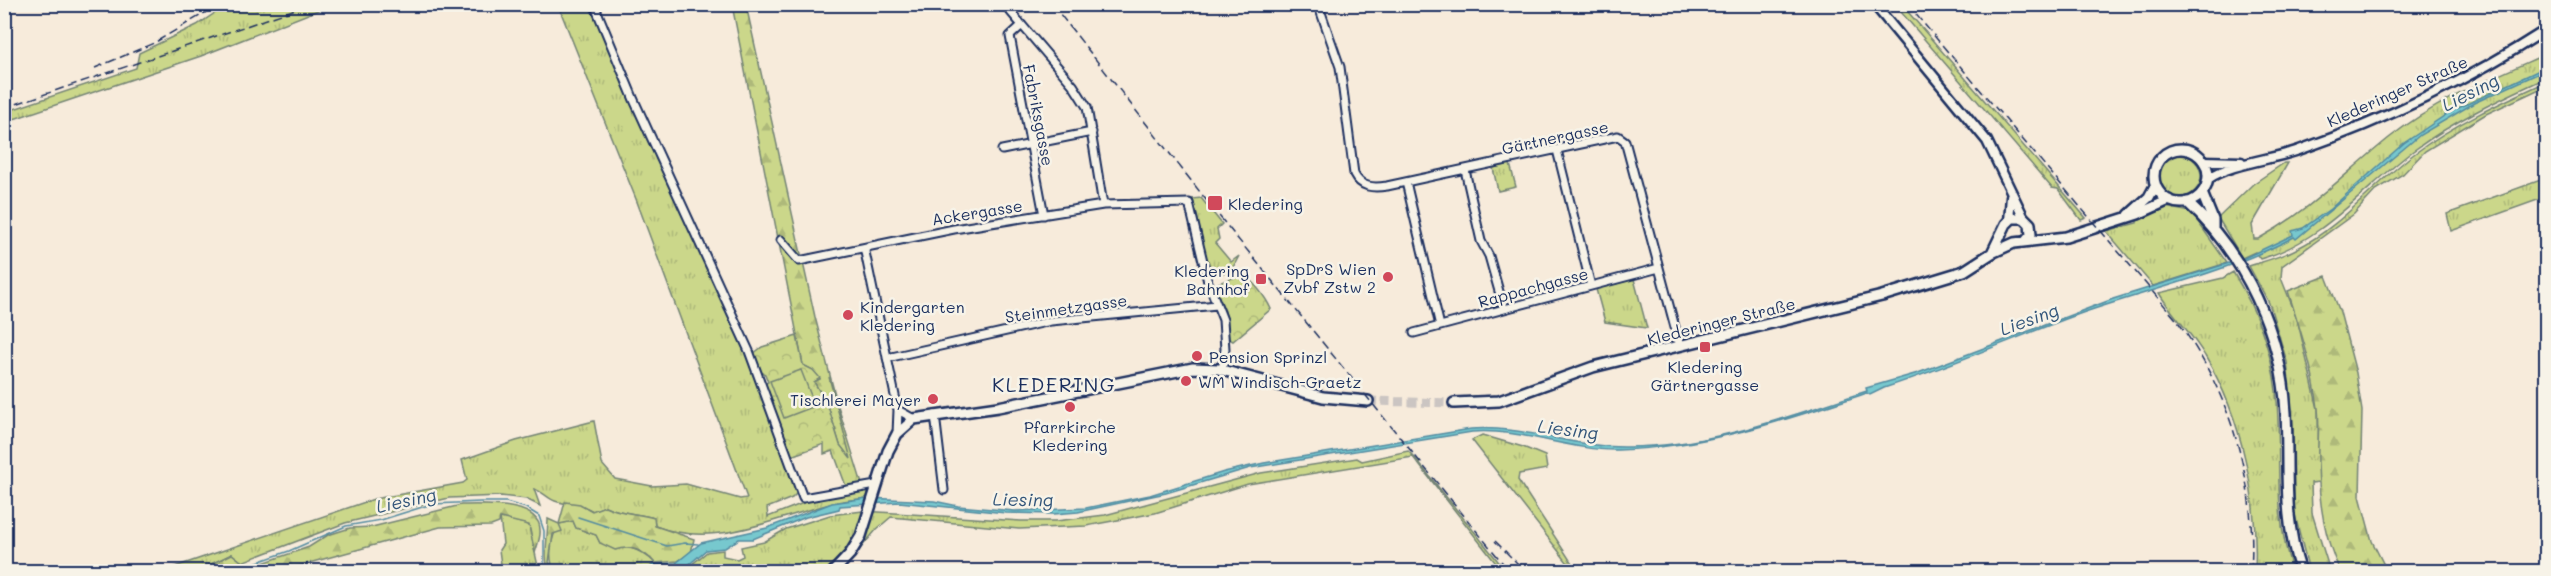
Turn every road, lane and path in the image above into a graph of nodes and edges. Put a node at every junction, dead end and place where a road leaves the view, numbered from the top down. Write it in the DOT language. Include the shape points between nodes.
graph roads {
  1 [pos="594,4"];
  2 [pos="1004,4"];
  3 [pos="1318,4"];
  4 [pos="1874,4"];
  5 [pos="1022,25"];
  6 [pos="2547,30"];
  7 [pos="1092,132"];
  8 [pos="1032,144"];
  9 [pos="1002,150"];
  10 [pos="1557,150"];
  11 [pos="2204,161"];
  12 [pos="2253,162"];
  13 [pos="1465,170"];
  14 [pos="2208,179"];
  15 [pos="1406,182"];
  16 [pos="2156,186"];
  17 [pos="2202,193"];
  18 [pos="2011,196"];
  19 [pos="2169,200"];
  20 [pos="2187,202"];
  21 [pos="1103,205"];
  22 [pos="1044,215"];
  23 [pos="2127,217"];
  24 [pos="2024,218"];
  25 [pos="2007,224"];
  26 [pos="2031,227"];
  27 [pos="2213,228"];
  28 [pos="2052,238"];
  29 [pos="782,240"];
  30 [pos="2026,241"];
  31 [pos="2014,243"];
  32 [pos="866,247"];
  33 [pos="1992,253"];
  34 [pos="1659,268"];
  35 [pos="1591,286"];
  36 [pos="1217,305"];
  37 [pos="1503,309"];
  38 [pos="1440,326"];
  39 [pos="1414,333"];
  40 [pos="1680,346"];
  41 [pos="887,358"];
  42 [pos="1222,370"];
  43 [pos="1368,401"];
  44 [pos="1454,403"];
  45 [pos="898,410"];
  46 [pos="935,415"];
  47 [pos="914,419"];
  48 [pos="897,434"];
  49 [pos="875,487"];
  50 [pos="944,490"];
  51 [pos="833,572"];
  52 [pos="2301,572"];
  1 -- 49 [label="street" via="749,351 803,498"];
  2 -- 5 [label="street"];
  3 -- 15 [label="street, Gärtnergasse" via="1340,66 1354,174 1368,187"];
  4 -- 18 [label="street" via="1987,141"];
  5 -- 7 [label="street" via="1081,96"];
  5 -- 8 [label="street, Fabriksgasse" via="1010,36"];
  6 -- 12 [label="street, Klederinger Straße" via="2507,55 2397,109 2299,150"];
  7 -- 8 [label="street"];
  7 -- 21 [label="street"];
  8 -- 9 [label="street"];
  8 -- 22 [label="street, Fabriksgasse"];
  10 -- 13 [label="street, Gärtnergasse"];
  10 -- 34 [label="street, Gärtnergasse" via="1618,136 1625,141"];
  10 -- 35 [label="street"];
  11 -- 12 [label="street, Klederinger Straße"];
  11 -- 14 [label="main road"];
  11 -- 16 [label="main road" via="2186,149 2168,152 2153,173"];
  12 -- 14 [label="street, Klederinger Straße"];
  13 -- 15 [label="street, Gärtnergasse"];
  13 -- 37 [label="street" via="1481,241 1489,255"];
  14 -- 17 [label="main road"];
  15 -- 38 [label="street"];
  16 -- 19 [label="main road"];
  16 -- 23 [label="main road"];
  17 -- 20 [label="main road"];
  17 -- 27 [label="main road"];
  18 -- 24 [label="street"];
  18 -- 25 [label="street"];
  19 -- 20 [label="main road"];
  19 -- 23 [label="main road"];
  20 -- 27 [label="main road"];
  21 -- 22 [label="street, Ackergasse"];
  21 -- 36 [label="street, Ackergasse" via="1189,203"];
  22 -- 32 [label="street, Ackergasse"];
  23 -- 28 [label="main road" via="2067,237"];
  24 -- 25 [label="main road" via="2016,217"];
  24 -- 26 [label="main road"];
  25 -- 31 [label="main road" via="2006,236"];
  25 -- 33 [label="main road, Klederinger Straße"];
  26 -- 28 [label="main road"];
  26 -- 30 [label="main road"];
  27 -- 52 [label="main road" via="2266,317 2280,364 2286,415 2286,503"];
  28 -- 30 [label="main road"];
  29 -- 32 [label="street, Ackergasse" via="799,261"];
  30 -- 31 [label="main road"];
  31 -- 33 [label="main road, Klederinger Straße"];
  32 -- 41 [label="street"];
  33 -- 40 [label="main road, Klederinger Straße" via="1964,271 1882,296"];
  34 -- 35 [label="street, Rappachgasse"];
  34 -- 40 [label="street, Gärtnergasse"];
  35 -- 37 [label="street, Rappachgasse"];
  36 -- 41 [label="street, Steinmetzgasse" via="1051,321"];
  36 -- 42 [label="street" via="1225,339"];
  37 -- 38 [label="street, Rappachgasse"];
  38 -- 39 [label="street, Rappachgasse"];
  40 -- 44 [label="main road, Klederinger Straße" via="1593,367 1499,401"];
  41 -- 45 [label="street"];
  42 -- 43 [label="main road" via="1323,397"];
  42 -- 46 [label="main road" via="1193,368 998,407"];
  45 -- 47 [label="street"];
  45 -- 48 [label="street"];
  46 -- 47 [label="main road"];
  46 -- 50 [label="street"];
  47 -- 48 [label="main road"];
  48 -- 49 [label="main road"];
  49 -- 51 [label="main road" via="857,543"];
}
